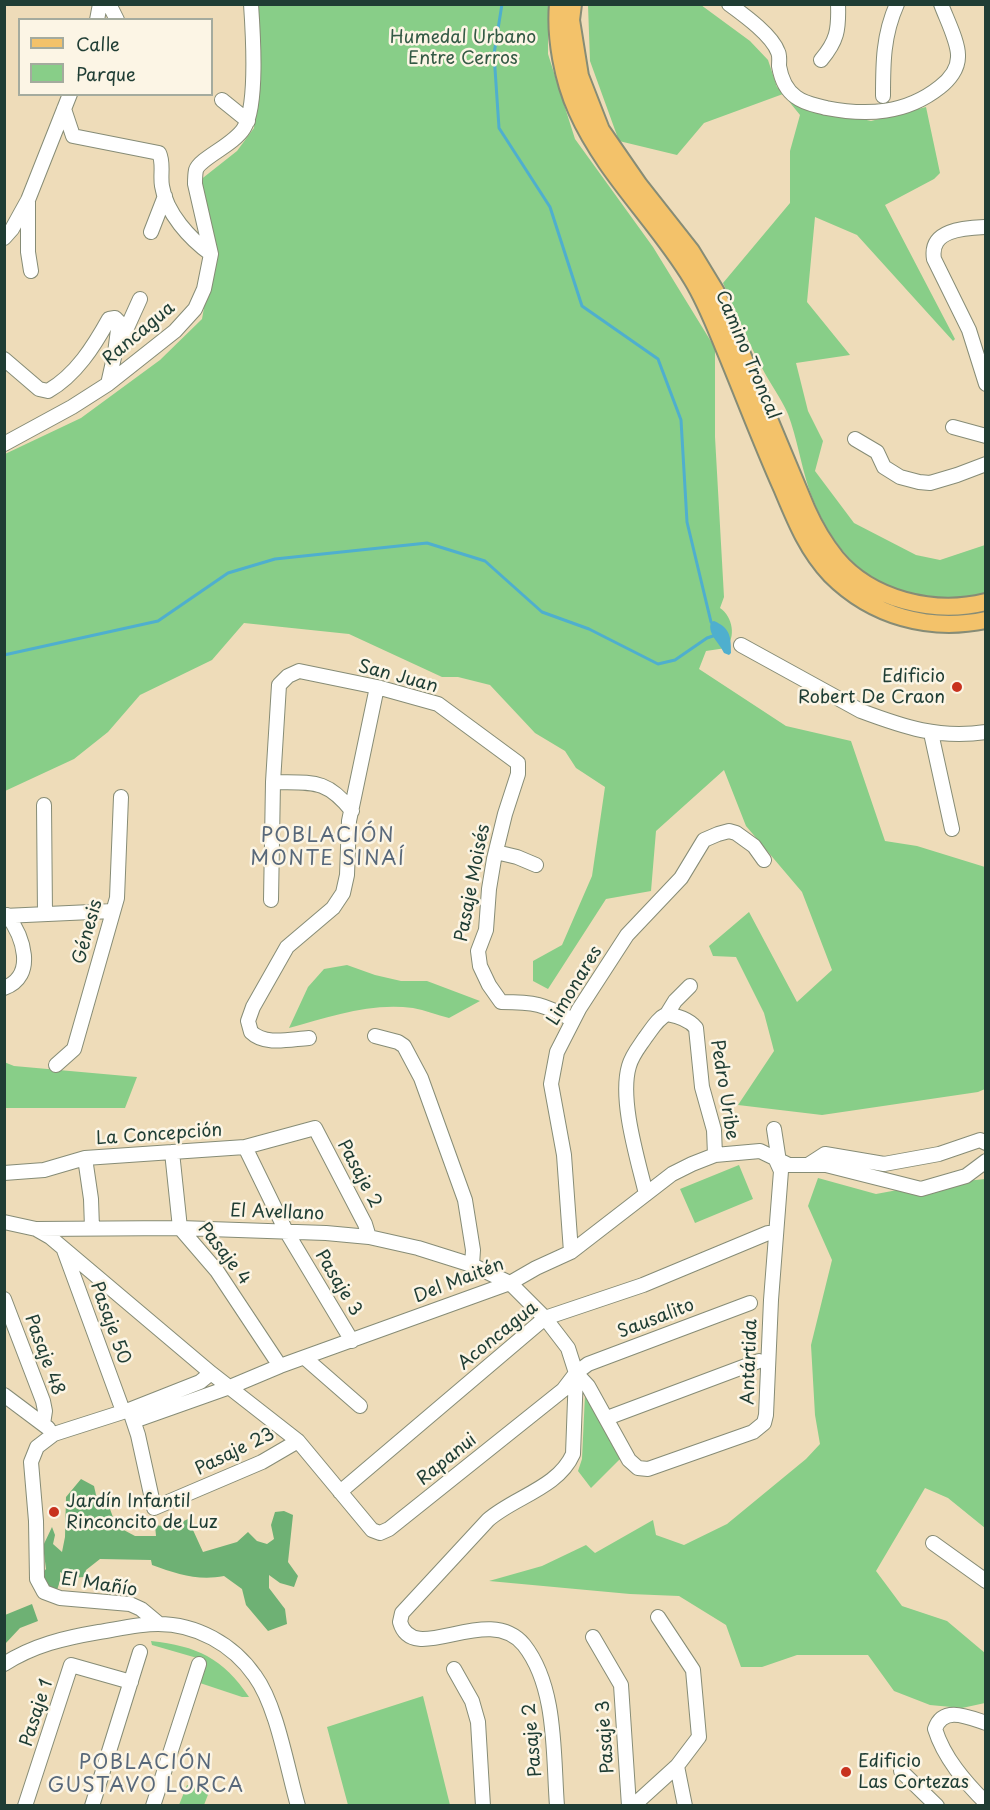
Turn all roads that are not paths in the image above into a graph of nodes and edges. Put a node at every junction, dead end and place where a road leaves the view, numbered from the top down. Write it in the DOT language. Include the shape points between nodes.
graph roads {
  1 [pos="109,4"];
  2 [pos="251,4"];
  3 [pos="558,4"];
  4 [pos="573,4"];
  5 [pos="729,4"];
  6 [pos="838,4"];
  7 [pos="897,4"];
  8 [pos="941,4"];
  9 [pos="116,18"];
  10 [pos="821,60"];
  11 [pos="69,96"];
  12 [pos="883,96"];
  13 [pos="222,99"];
  14 [pos="64,109"];
  15 [pos="248,121"];
  16 [pos="165,196"];
  17 [pos="28,200"];
  18 [pos="986,227"];
  19 [pos="151,232"];
  20 [pos="4,238"];
  21 [pos="211,254"];
  22 [pos="31,271"];
  23 [pos="140,299"];
  24 [pos="115,353"];
  25 [pos="4,359"];
  26 [pos="108,384"];
  27 [pos="986,384"];
  28 [pos="953,427"];
  29 [pos="986,436"];
  30 [pos="855,439"];
  31 [pos="4,444"];
  32 [pos="986,464"];
  33 [pos="986,602"];
  34 [pos="986,620"];
  35 [pos="741,645"];
  36 [pos="377,687"];
  37 [pos="932,733"];
  38 [pos="985,735"];
  39 [pos="518,763"];
  40 [pos="273,782"];
  41 [pos="121,798"];
  42 [pos="44,805"];
  43 [pos="352,811"];
  44 [pos="952,829"];
  45 [pos="496,852"];
  46 [pos="764,860"];
  47 [pos="536,865"];
  48 [pos="271,900"];
  49 [pos="113,911"];
  50 [pos="45,914"];
  51 [pos="6,916"];
  52 [pos="690,986"];
  53 [pos="4,988"];
  54 [pos="667,1014"];
  55 [pos="573,1020"];
  56 [pos="375,1036"];
  57 [pos="309,1038"];
  58 [pos="56,1065"];
  59 [pos="315,1128"];
  60 [pos="774,1129"];
  61 [pos="986,1143"];
  62 [pos="245,1147"];
  63 [pos="172,1152"];
  64 [pos="715,1155"];
  65 [pos="85,1158"];
  66 [pos="777,1160"];
  67 [pos="986,1161"];
  68 [pos="808,1165"];
  69 [pos="4,1173"];
  70 [pos="646,1194"];
  71 [pos="4,1222"];
  72 [pos="92,1228"];
  73 [pos="180,1228"];
  74 [pos="36,1229"];
  75 [pos="286,1231"];
  76 [pos="775,1234"];
  77 [pos="369,1237"];
  78 [pos="63,1248"];
  79 [pos="571,1252"];
  80 [pos="472,1265"];
  81 [pos="510,1283"];
  82 [pos="4,1299"];
  83 [pos="750,1303"];
  84 [pos="545,1318"];
  85 [pos="352,1341"];
  86 [pos="305,1358"];
  87 [pos="759,1361"];
  88 [pos="280,1366"];
  89 [pos="211,1372"];
  90 [pos="576,1372"];
  91 [pos="231,1387"];
  92 [pos="4,1395"];
  93 [pos="360,1406"];
  94 [pos="129,1414"];
  95 [pos="607,1418"];
  96 [pos="43,1424"];
  97 [pos="54,1434"];
  98 [pos="298,1441"];
  99 [pos="340,1492"];
  100 [pos="154,1508"];
  101 [pos="933,1543"];
  102 [pos="986,1581"];
  103 [pos="658,1617"];
  104 [pos="159,1624"];
  105 [pos="593,1637"];
  106 [pos="140,1652"];
  107 [pos="4,1664"];
  108 [pos="199,1664"];
  109 [pos="454,1669"];
  110 [pos="131,1682"];
  111 [pos="986,1723"];
  112 [pos="677,1766"];
  113 [pos="901,1771"];
  114 [pos="986,1803"];
  115 [pos="25,1806"];
  116 [pos="92,1806"];
  117 [pos="153,1806"];
  118 [pos="298,1806"];
  119 [pos="483,1806"];
  120 [pos="557,1806"];
  121 [pos="631,1806"];
  122 [pos="685,1806"];
  123 [pos="937,1806"];
  1 -- 9 [label="street"];
  2 -- 15 [label="street" via="252,101"];
  3 -- 34 [label="main road, Camino Troncal" via="560,45 576,108 605,162 677,255 705,302 775,474 810,548 842,585 884,611 931,623"];
  4 -- 33 [label="main road, Camino Troncal" via="571,20 580,76 596,119 716,292 820,538 848,570 898,598 939,607"];
  5 -- 8 [label="street" via="759,26 778,51 786,88 795,97 807,103 862,113 905,107 946,82 959,56"];
  6 -- 10 [label="street" via="839,25 833,46"];
  7 -- 12 [label="street" via="888,23 883,51"];
  11 -- 14 [label="street"];
  13 -- 15 [label="street"];
  14 -- 16 [label="street" via="73,136 159,153"];
  14 -- 17 [label="street"];
  15 -- 21 [label="street, Rancagua" via="231,143 200,164 195,173"];
  16 -- 19 [label="street"];
  16 -- 21 [label="street" via="179,223"];
  17 -- 20 [label="street"];
  17 -- 22 [label="street"];
  18 -- 27 [label="street" via="947,233 939,238 933,251 969,330"];
  21 -- 26 [label="street, Rancagua" via="204,289 186,321"];
  23 -- 24 [label="street"];
  24 -- 25 [label="street" via="119,322 112,318 89,354 52,389 39,389"];
  24 -- 26 [label="street"];
  26 -- 31 [label="street, Rancagua"];
  28 -- 29 [label="street"];
  30 -- 32 [label="street" via="878,452 884,467 900,477 930,483"];
  35 -- 37 [label="street" via="861,711"];
  36 -- 39 [label="street, San Juan" via="438,704"];
  36 -- 40 [label="street, San Juan" via="299,671 288,676 279,685"];
  36 -- 43 [label="street"];
  37 -- 38 [label="street"];
  37 -- 44 [label="street"];
  39 -- 45 [label="street, Pasaje Moisés"];
  40 -- 43 [label="street" via="319,783 335,792"];
  40 -- 48 [label="street"];
  41 -- 49 [label="street, Génesis" via="117,898"];
  42 -- 50 [label="street"];
  43 -- 57 [label="street" via="341,897 287,947 248,1021 250,1032 263,1039"];
  45 -- 47 [label="street"];
  45 -- 55 [label="street, Pasaje Moisés" via="486,930 478,951 480,966 501,1002 530,1002"];
  46 -- 55 [label="street, Limonares" via="736,832 704,840 681,878 627,935"];
  49 -- 50 [label="street"];
  49 -- 58 [label="street, Génesis" via="74,1049"];
  50 -- 51 [label="street"];
  51 -- 53 [label="street" via="21,937 24,960 19,978"];
  52 -- 54 [label="street"];
  54 -- 64 [label="street, Pedro Uribe" via="696,1028"];
  54 -- 70 [label="street" via="636,1050 627,1078 628,1105"];
  55 -- 79 [label="street, Limonares" via="557,1052 551,1084 564,1155"];
  56 -- 80 [label="street" via="404,1046 421,1078 465,1200"];
  59 -- 62 [label="street, La Concepción"];
  59 -- 77 [label="street, Pasaje 2"];
  60 -- 66 [label="street, Antártida"];
  61 -- 68 [label="street" via="980,1140 939,1154 884,1164 825,1154"];
  62 -- 63 [label="street, La Concepción"];
  62 -- 75 [label="street, Pasaje 3"];
  63 -- 65 [label="street, La Concepción"];
  63 -- 73 [label="street, Pasaje 4"];
  64 -- 66 [label="street, Del Maitén" via="760,1151"];
  64 -- 70 [label="street, Del Maitén" via="672,1174"];
  65 -- 69 [label="street, La Concepción" via="44,1170"];
  65 -- 72 [label="street"];
  66 -- 68 [label="street, Del Maitén" via="789,1165"];
  66 -- 76 [label="street, Antártida" via="781,1171"];
  67 -- 68 [label="street, Del Maitén" via="966,1176 921,1189 826,1165"];
  70 -- 79 [label="street, Del Maitén"];
  71 -- 74 [label="street, El Avellano"];
  72 -- 73 [label="street, El Avellano"];
  72 -- 74 [label="street, El Avellano"];
  73 -- 75 [label="street, El Avellano"];
  73 -- 88 [label="street, Pasaje 4" via="217,1271"];
  74 -- 78 [label="street, El Avellano"];
  75 -- 77 [label="street, El Avellano"];
  75 -- 85 [label="street, Pasaje 3"];
  76 -- 84 [label="street, Aconcagua" via="768,1233 643,1285"];
  76 -- 95 [label="street, Antártida" via="766,1415 759,1429 643,1469 629,1460"];
  77 -- 80 [label="street, El Avellano"];
  78 -- 89 [label="street, El Avellano"];
  78 -- 94 [label="street, Pasaje 50"];
  79 -- 81 [label="street, Del Maitén"];
  80 -- 81 [label="street, El Avellano"];
  81 -- 84 [label="street, El Avellano"];
  81 -- 85 [label="street, Del Maitén"];
  82 -- 96 [label="street, Pasaje 48" via="43,1401"];
  83 -- 90 [label="street, Sausalito"];
  84 -- 90 [label="street, El Avellano" via="568,1348"];
  84 -- 99 [label="street, Aconcagua"];
  85 -- 86 [label="street, Del Maitén"];
  86 -- 88 [label="street, Del Maitén"];
  86 -- 93 [label="street"];
  87 -- 95 [label="street"];
  88 -- 91 [label="street, Del Maitén"];
  89 -- 91 [label="street, El Avellano"];
  89 -- 94 [label="street, Del Maitén" via="200,1382"];
  90 -- 95 [label="street, Antártida"];
  90 -- 99 [label="street, Rapanui" via="563,1389 389,1529 380,1533 372,1530"];
  90 -- 120 [label="street, Pasaje 2" via="573,1454 567,1466 496,1513 402,1613 400,1622 406,1634 419,1640 487,1629 509,1635 523,1645 547,1694"];
  91 -- 94 [label="street, Del Maitén"];
  91 -- 98 [label="street, El Avellano"];
  92 -- 96 [label="street"];
  94 -- 97 [label="street, Del Maitén"];
  94 -- 100 [label="street, Pasaje 50"];
  96 -- 97 [label="street"];
  97 -- 104 [label="street, El Mañío" via="38,1448 31,1462 39,1584 44,1592 60,1598 130,1604"];
  98 -- 99 [label="street, Rapanui"];
  98 -- 100 [label="street, Pasaje 23" via="262,1462"];
  101 -- 102 [label="street"];
  103 -- 112 [label="street" via="693,1670 699,1737"];
  104 -- 107 [label="street" via="56,1641"];
  104 -- 118 [label="street" via="205,1634 224,1644 256,1677 267,1698"];
  105 -- 121 [label="street, Pasaje 3" via="621,1685"];
  106 -- 110 [label="street"];
  108 -- 117 [label="street"];
  109 -- 119 [label="street" via="472,1701 478,1722"];
  110 -- 115 [label="street, Pasaje 1" via="71,1665"];
  110 -- 116 [label="street"];
  111 -- 114 [label="street" via="947,1714 935,1729 945,1752"];
  112 -- 121 [label="street"];
  112 -- 122 [label="street"];
  113 -- 123 [label="street"];
}
